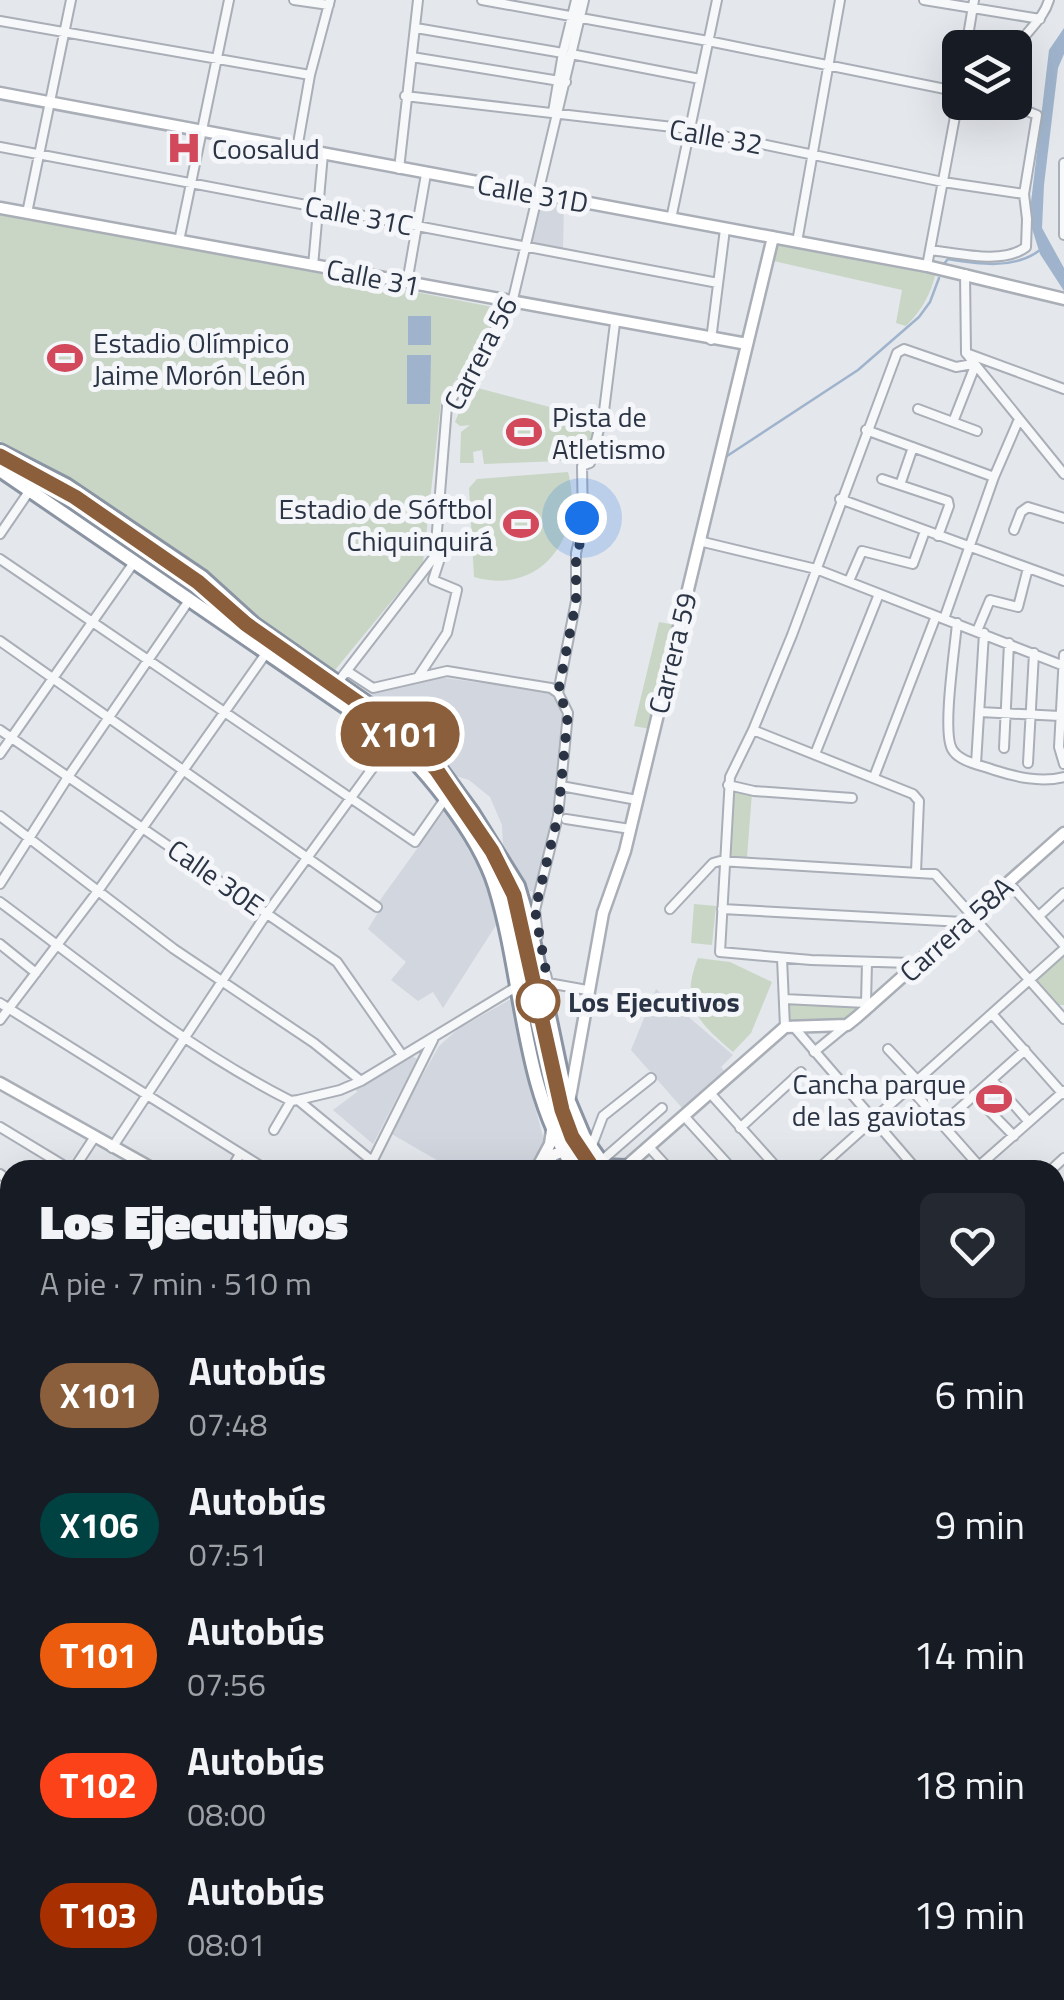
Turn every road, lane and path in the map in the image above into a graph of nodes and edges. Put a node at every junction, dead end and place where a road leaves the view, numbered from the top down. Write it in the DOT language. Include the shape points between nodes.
graph roads {
  1 [pos="72,0"];
  2 [pos="229,0"];
  3 [pos="294,0"];
  4 [pos="418,0"];
  5 [pos="482,0"];
  6 [pos="580,0"];
  7 [pos="716,0"];
  8 [pos="840,0"];
  9 [pos="924,0"];
  10 [pos="1049,0"];
  11 [pos="329,3"];
  12 [pos="973,4"];
  13 [pos="576,17"];
  14 [pos="1040,19"];
  15 [pos="0,22"];
  16 [pos="416,28"];
  17 [pos="969,30"];
  18 [pos="1030,30"];
  19 [pos="66,32"];
  20 [pos="708,41"];
  21 [pos="568,54"];
  22 [pos="412,57"];
  23 [pos="219,59"];
  24 [pos="830,66"];
  25 [pos="310,76"];
  26 [pos="700,79"];
  27 [pos="563,82"];
  28 [pos="942,88"];
  29 [pos="0,93"];
  30 [pos="405,96"];
  31 [pos="50,103"];
  32 [pos="1032,112"];
  33 [pos="556,115"];
  34 [pos="955,120"];
  35 [pos="690,129"];
  36 [pos="200,131"];
  37 [pos="0,147"];
  38 [pos="297,149"];
  39 [pos="39,154"];
  40 [pos="323,154"];
  41 [pos="813,154"];
  42 [pos="1064,163"];
  43 [pos="399,169"];
  44 [pos="426,174"];
  45 [pos="190,182"];
  46 [pos="943,182"];
  47 [pos="538,194"];
  48 [pos="1024,194"];
  49 [pos="318,207"];
  50 [pos="0,208"];
  51 [pos="27,213"];
  52 [pos="670,219"];
  53 [pos="417,226"];
  54 [pos="725,229"];
  55 [pos="1063,235"];
  56 [pos="773,237"];
  57 [pos="179,241"];
  58 [pos="797,242"];
  59 [pos="525,246"];
  60 [pos="930,250"];
  61 [pos="312,266"];
  62 [pos="938,268"];
  63 [pos="965,274"];
  64 [pos="718,283"];
  65 [pos="407,284"];
  66 [pos="1063,298"];
  67 [pos="512,304"];
  68 [pos="615,323"];
  69 [pos="712,340"];
  70 [pos="746,344"];
  71 [pos="966,354"];
  72 [pos="974,365"];
  73 [pos="1064,389"];
  74 [pos="918,409"];
  75 [pos="1019,419"];
  76 [pos="953,422"];
  77 [pos="866,430"];
  78 [pos="977,431"];
  79 [pos="913,447"];
  80 [pos="0,451"];
  81 [pos="0,470"];
  82 [pos="1064,474"];
  83 [pos="994,478"];
  84 [pos="882,479"];
  85 [pos="900,485"];
  86 [pos="30,490"];
  87 [pos="840,499"];
  88 [pos="1064,518"];
  89 [pos="1014,530"];
  90 [pos="925,531"];
  91 [pos="0,534"];
  92 [pos="938,536"];
  93 [pos="699,541"];
  94 [pos="444,546"];
  95 [pos="971,548"];
  96 [pos="0,559"];
  97 [pos="135,561"];
  98 [pos="1028,568"];
  99 [pos="816,570"];
  100 [pos="849,581"];
  101 [pos="1064,581"];
  102 [pos="879,594"];
  103 [pos="190,598"];
  104 [pos="940,617"];
  105 [pos="94,623"];
  106 [pos="957,623"];
  107 [pos="980,632"];
  108 [pos="0,641"];
  109 [pos="1009,643"];
  110 [pos="267,652"];
  111 [pos="1034,654"];
  112 [pos="1064,654"];
  113 [pos="148,661"];
  114 [pos="1064,666"];
  115 [pos="342,676"];
  116 [pos="418,678"];
  117 [pos="53,680"];
  118 [pos="1063,691"];
  119 [pos="558,693"];
  120 [pos="225,711"];
  121 [pos="980,712"];
  122 [pos="1005,713"];
  123 [pos="1030,714"];
  124 [pos="1062,716"];
  125 [pos="107,719"];
  126 [pos="0,730"];
  127 [pos="753,730"];
  128 [pos="12,736"];
  129 [pos="393,740"];
  130 [pos="1004,748"];
  131 [pos="0,754"];
  132 [pos="815,754"];
  133 [pos="1028,763"];
  134 [pos="976,764"];
  135 [pos="1064,764"];
  136 [pos="182,770"];
  137 [pos="68,777"];
  138 [pos="874,777"];
  139 [pos="1064,777"];
  140 [pos="561,786"];
  141 [pos="728,786"];
  142 [pos="852,798"];
  143 [pos="350,799"];
  144 [pos="445,799"];
  145 [pos="637,800"];
  146 [pos="0,816"];
  147 [pos="566,818"];
  148 [pos="143,827"];
  149 [pos="630,829"];
  150 [pos="1064,832"];
  151 [pos="29,838"];
  152 [pos="307,859"];
  153 [pos="723,860"];
  154 [pos="916,872"];
  155 [pos="1008,882"];
  156 [pos="0,884"];
  157 [pos="98,891"];
  158 [pos="1064,893"];
  159 [pos="0,902"];
  160 [pos="377,908"];
  161 [pos="670,909"];
  162 [pos="722,909"];
  163 [pos="267,913"];
  164 [pos="1039,916"];
  165 [pos="967,918"];
  166 [pos="0,944"];
  167 [pos="58,945"];
  168 [pos="1064,947"];
  169 [pos="782,958"];
  170 [pos="867,962"];
  171 [pos="914,967"];
  172 [pos="36,973"];
  173 [pos="1030,981"];
  174 [pos="220,983"];
  175 [pos="516,988"];
  176 [pos="588,990"];
  177 [pos="784,998"];
  178 [pos="868,1005"];
  179 [pos="4,1006"];
  180 [pos="993,1014"];
  181 [pos="1064,1019"];
  182 [pos="0,1020"];
  183 [pos="847,1025"];
  184 [pos="789,1026"];
  185 [pos="434,1037"];
  186 [pos="184,1039"];
  187 [pos="888,1049"];
  188 [pos="1025,1050"];
  189 [pos="814,1052"];
  190 [pos="402,1055"];
  191 [pos="566,1071"];
  192 [pos="801,1072"];
  193 [pos="651,1078"];
  194 [pos="361,1080"];
  195 [pos="992,1080"];
  196 [pos="0,1083"];
  197 [pos="914,1084"];
  198 [pos="710,1093"];
  199 [pos="1063,1093"];
  200 [pos="974,1095"];
  201 [pos="145,1096"];
  202 [pos="295,1100"];
  203 [pos="662,1108"];
  204 [pos="684,1116"];
  205 [pos="873,1120"];
  206 [pos="1029,1122"];
  207 [pos="942,1124"];
  208 [pos="0,1127"];
  209 [pos="740,1128"];
  210 [pos="274,1130"];
  211 [pos="552,1130"];
  212 [pos="1014,1136"];
  213 [pos="94,1138"];
  214 [pos="590,1140"];
  215 [pos="649,1147"];
  216 [pos="112,1148"];
  217 [pos="564,1151"];
  218 [pos="240,1154"];
  219 [pos="55,1160"];
  220 [pos="79,1160"];
  221 [pos="135,1160"];
  222 [pos="237,1160"];
  223 [pos="250,1160"];
  224 [pos="363,1160"];
  225 [pos="373,1160"];
  226 [pos="541,1160"];
  227 [pos="550,1160"];
  228 [pos="569,1160"];
  229 [pos="601,1160"];
  230 [pos="610,1160"];
  231 [pos="634,1160"];
  232 [pos="661,1160"];
  233 [pos="724,1160"];
  234 [pos="769,1160"];
  235 [pos="829,1160"];
  236 [pos="907,1160"];
  237 [pos="974,1160"];
  238 [pos="986,1160"];
  1 -- 19 [label="street"];
  2 -- 23 [label="street"];
  3 -- 11 [label="street"];
  4 -- 16 [label="street"];
  5 -- 13 [label="street"];
  6 -- 13 [label="street, Carrera 56"];
  7 -- 20 [label="street"];
  8 -- 24 [label="street"];
  9 -- 12 [label="street"];
  10 -- 14 [label="street"];
  11 -- 25 [label="street"];
  12 -- 14 [label="street"];
  12 -- 17 [label="street"];
  13 -- 20 [label="street"];
  13 -- 21 [label="street, Carrera 56"];
  14 -- 18 [label="street"];
  15 -- 19 [label="street"];
  16 -- 21 [label="street"];
  16 -- 22 [label="street"];
  19 -- 23 [label="street"];
  19 -- 31 [label="street"];
  20 -- 24 [label="street"];
  20 -- 26 [label="street"];
  21 -- 26 [label="street"];
  21 -- 27 [label="street, Carrera 56"];
  22 -- 27 [label="street"];
  22 -- 30 [label="street"];
  23 -- 25 [label="street"];
  23 -- 36 [label="street"];
  24 -- 28 [label="street"];
  24 -- 41 [label="street"];
  25 -- 38 [label="street"];
  26 -- 35 [label="street"];
  27 -- 33 [label="street, Carrera 56"];
  29 -- 31 [label="street, Calle 31D"];
  30 -- 33 [label="street, Calle 32"];
  30 -- 43 [label="street"];
  31 -- 36 [label="street, Calle 31D"];
  31 -- 39 [label="street"];
  32 -- 48 [label="street" via="1037,114"];
  33 -- 35 [label="street, Calle 32"];
  33 -- 47 [label="street, Carrera 56"];
  34 -- 46 [label="street"];
  35 -- 41 [label="street, Calle 32"];
  35 -- 52 [label="street"];
  36 -- 38 [label="street, Calle 31D"];
  36 -- 45 [label="street"];
  37 -- 39 [label="street, Calle 31C"];
  38 -- 40 [label="street, Calle 31D"];
  39 -- 45 [label="street, Calle 31C"];
  39 -- 51 [label="street"];
  40 -- 43 [label="street, Calle 31D"];
  40 -- 49 [label="street"];
  41 -- 46 [label="street, Calle 32"];
  41 -- 58 [label="street"];
  42 -- 55 [label="street"];
  43 -- 44 [label="street, Calle 31D"];
  44 -- 47 [label="street, Calle 31D"];
  44 -- 53 [label="street"];
  45 -- 49 [label="street, Calle 31C"];
  45 -- 57 [label="street"];
  46 -- 48 [label="street, Calle 32"];
  46 -- 60 [label="street"];
  47 -- 52 [label="street, Calle 31D"];
  47 -- 59 [label="street, Carrera 56"];
  48 -- 60 [label="street" via="1024,250 1000,256"];
  49 -- 53 [label="street, Calle 31C"];
  49 -- 61 [label="street"];
  50 -- 51 [label="street, Calle 31"];
  51 -- 57 [label="street, Calle 31"];
  52 -- 54 [label="street, Calle 31D"];
  53 -- 59 [label="street, Calle 31C"];
  53 -- 65 [label="street"];
  54 -- 56 [label="street, Calle 31D"];
  54 -- 64 [label="street"];
  56 -- 58 [label="street, Calle 31D"];
  56 -- 70 [label="street, Carrera 59"];
  57 -- 61 [label="street, Calle 31"];
  58 -- 62 [label="street, Calle 31D"];
  59 -- 64 [label="street, Calle 31C"];
  59 -- 67 [label="street, Carrera 56"];
  60 -- 62 [label="street"];
  61 -- 65 [label="street, Calle 31"];
  62 -- 63 [label="street, Calle 31D"];
  63 -- 66 [label="street, Calle 31D"];
  63 -- 71 [label="street"];
  64 -- 69 [label="street"];
  65 -- 67 [label="street, Calle 31"];
  67 -- 68 [label="street, Calle 31"];
  67 -- 115 [label="street, Carrera 56" via="447,406 431,565"];
  68 -- 69 [label="street, Calle 31"];
  68 -- 119 [label="street" via="604,411 590,463 582,466 576,602"];
  69 -- 70 [label="street, Calle 31"];
  70 -- 93 [label="street, Carrera 59"];
  71 -- 72 [label="street"];
  71 -- 73 [label="street"];
  72 -- 75 [label="street"];
  72 -- 76 [label="street"];
  72 -- 77 [label="street" via="900,350"];
  74 -- 76 [label="street"];
  75 -- 82 [label="street"];
  75 -- 83 [label="street"];
  76 -- 78 [label="street"];
  77 -- 79 [label="street"];
  77 -- 87 [label="street"];
  79 -- 83 [label="street"];
  79 -- 85 [label="street"];
  80 -- 115 [label="highway" via="66,486 202,577 250,621"];
  81 -- 86 [label="highway"];
  83 -- 95 [label="street"];
  84 -- 85 [label="street"];
  85 -- 92 [label="street" via="948,501"];
  86 -- 91 [label="street"];
  86 -- 97 [label="highway"];
  87 -- 90 [label="street"];
  87 -- 99 [label="street"];
  88 -- 89 [label="street" via="1028,507"];
  90 -- 92 [label="street"];
  90 -- 100 [label="street" via="913,564 862,551"];
  92 -- 95 [label="street"];
  93 -- 99 [label="street"];
  93 -- 145 [label="street, Carrera 59"];
  94 -- 116 [label="street" via="433,580 458,590 447,633"];
  95 -- 98 [label="street"];
  95 -- 104 [label="street"];
  96 -- 105 [label="street"];
  97 -- 103 [label="highway"];
  97 -- 105 [label="street"];
  98 -- 101 [label="street"];
  98 -- 107 [label="street" via="1018,607 990,600"];
  99 -- 100 [label="street"];
  99 -- 127 [label="street"];
  100 -- 102 [label="street"];
  102 -- 104 [label="street"];
  102 -- 132 [label="street"];
  103 -- 110 [label="highway"];
  103 -- 113 [label="street"];
  104 -- 106 [label="street"];
  104 -- 138 [label="street"];
  105 -- 113 [label="street"];
  105 -- 117 [label="street"];
  106 -- 107 [label="street"];
  106 -- 134 [label="street" via="948,736 959,758"];
  107 -- 109 [label="street"];
  107 -- 121 [label="street"];
  108 -- 117 [label="street"];
  109 -- 111 [label="street"];
  109 -- 122 [label="street"];
  110 -- 120 [label="street"];
  110 -- 129 [label="highway"];
  111 -- 114 [label="street"];
  111 -- 123 [label="street"];
  112 -- 114 [label="street"];
  113 -- 120 [label="street"];
  113 -- 125 [label="street"];
  114 -- 118 [label="street"];
  115 -- 116 [label="street" via="372,688"];
  115 -- 191 [label="highway" via="434,760 512,874"];
  116 -- 119 [label="street" via="448,671"];
  117 -- 125 [label="street"];
  117 -- 128 [label="street"];
  118 -- 124 [label="street"];
  119 -- 140 [label="street" via="568,713"];
  120 -- 136 [label="street"];
  120 -- 143 [label="street"];
  121 -- 122 [label="street"];
  121 -- 134 [label="street"];
  122 -- 123 [label="street"];
  122 -- 130 [label="street"];
  123 -- 124 [label="street"];
  123 -- 133 [label="street"];
  124 -- 135 [label="street"];
  125 -- 136 [label="street"];
  125 -- 137 [label="street"];
  126 -- 128 [label="street, Calle 30E"];
  127 -- 132 [label="street"];
  127 -- 141 [label="street"];
  128 -- 131 [label="street"];
  128 -- 137 [label="street, Calle 30E"];
  129 -- 143 [label="street"];
  129 -- 144 [label="highway"];
  132 -- 138 [label="street"];
  134 -- 139 [label="street" via="1037,779"];
  136 -- 148 [label="street"];
  136 -- 152 [label="street"];
  137 -- 148 [label="street, Calle 30E"];
  137 -- 151 [label="street"];
  138 -- 154 [label="street" via="919,802"];
  140 -- 145 [label="street"];
  140 -- 176 [label="street" via="535,918 548,983"];
  141 -- 142 [label="street"];
  141 -- 153 [label="street"];
  143 -- 144 [label="street" via="415,842"];
  143 -- 152 [label="street"];
  144 -- 175 [label="highway" via="490,872"];
  145 -- 149 [label="street, Carrera 59"];
  146 -- 151 [label="street"];
  147 -- 149 [label="street"];
  148 -- 157 [label="street"];
  148 -- 163 [label="street, Calle 30E"];
  149 -- 176 [label="street, Carrera 59"];
  150 -- 155 [label="street, Carrera 58A"];
  151 -- 156 [label="street"];
  151 -- 157 [label="street"];
  152 -- 160 [label="street"];
  152 -- 163 [label="street"];
  153 -- 154 [label="street"];
  153 -- 161 [label="street"];
  153 -- 162 [label="street"];
  154 -- 165 [label="street" via="941,878"];
  155 -- 164 [label="street"];
  155 -- 165 [label="street, Carrera 58A"];
  157 -- 167 [label="street"];
  157 -- 174 [label="street"];
  158 -- 164 [label="street"];
  159 -- 167 [label="street"];
  162 -- 165 [label="street"];
  162 -- 169 [label="street" via="720,952"];
  163 -- 174 [label="street"];
  163 -- 190 [label="street, Calle 30E" via="338,962"];
  164 -- 168 [label="street"];
  165 -- 171 [label="street, Carrera 58A"];
  165 -- 173 [label="street"];
  166 -- 172 [label="street"];
  167 -- 172 [label="street"];
  167 -- 186 [label="street"];
  168 -- 173 [label="street"];
  169 -- 170 [label="street"];
  169 -- 177 [label="street"];
  170 -- 171 [label="street"];
  170 -- 178 [label="street"];
  171 -- 178 [label="street, Carrera 58A"];
  172 -- 179 [label="street"];
  173 -- 180 [label="street"];
  173 -- 181 [label="street"];
  174 -- 186 [label="street"];
  174 -- 194 [label="street"];
  175 -- 185 [label="street"];
  175 -- 211 [label="highway"];
  176 -- 191 [label="street, Carrera 59"];
  177 -- 178 [label="street"];
  177 -- 184 [label="street"];
  178 -- 183 [label="street, Carrera 58A"];
  179 -- 182 [label="street"];
  179 -- 201 [label="street"];
  180 -- 188 [label="street"];
  180 -- 197 [label="street"];
  183 -- 184 [label="street"];
  183 -- 189 [label="street, Carrera 58A"];
  184 -- 189 [label="street"];
  184 -- 198 [label="street"];
  185 -- 190 [label="street"];
  185 -- 225 [label="street"];
  186 -- 201 [label="street"];
  186 -- 202 [label="street"];
  187 -- 197 [label="street"];
  188 -- 195 [label="street"];
  188 -- 199 [label="street"];
  189 -- 205 [label="street"];
  190 -- 194 [label="street"];
  191 -- 214 [label="highway" via="569,1106"];
  192 -- 209 [label="street"];
  193 -- 214 [label="street" via="604,1116"];
  194 -- 202 [label="street"];
  195 -- 200 [label="street"];
  195 -- 206 [label="street"];
  196 -- 213 [label="street"];
  197 -- 205 [label="street"];
  197 -- 207 [label="street"];
  198 -- 204 [label="street"];
  198 -- 209 [label="street"];
  199 -- 206 [label="street"];
  200 -- 207 [label="street"];
  200 -- 212 [label="street"];
  201 -- 216 [label="street"];
  201 -- 218 [label="street"];
  202 -- 210 [label="street"];
  202 -- 224 [label="street"];
  203 -- 230 [label="street"];
  204 -- 215 [label="street"];
  204 -- 233 [label="street"];
  205 -- 235 [label="street"];
  205 -- 236 [label="street"];
  206 -- 212 [label="street"];
  207 -- 237 [label="street"];
  208 -- 219 [label="street"];
  209 -- 234 [label="street"];
  211 -- 217 [label="highway"];
  211 -- 226 [label="street"];
  212 -- 238 [label="street"];
  213 -- 216 [label="street"];
  213 -- 220 [label="street"];
  214 -- 229 [label="highway"];
  215 -- 231 [label="street"];
  215 -- 232 [label="street"];
  216 -- 221 [label="street"];
  217 -- 227 [label="street"];
  217 -- 228 [label="highway"];
  218 -- 222 [label="street"];
  218 -- 223 [label="street"];
}
